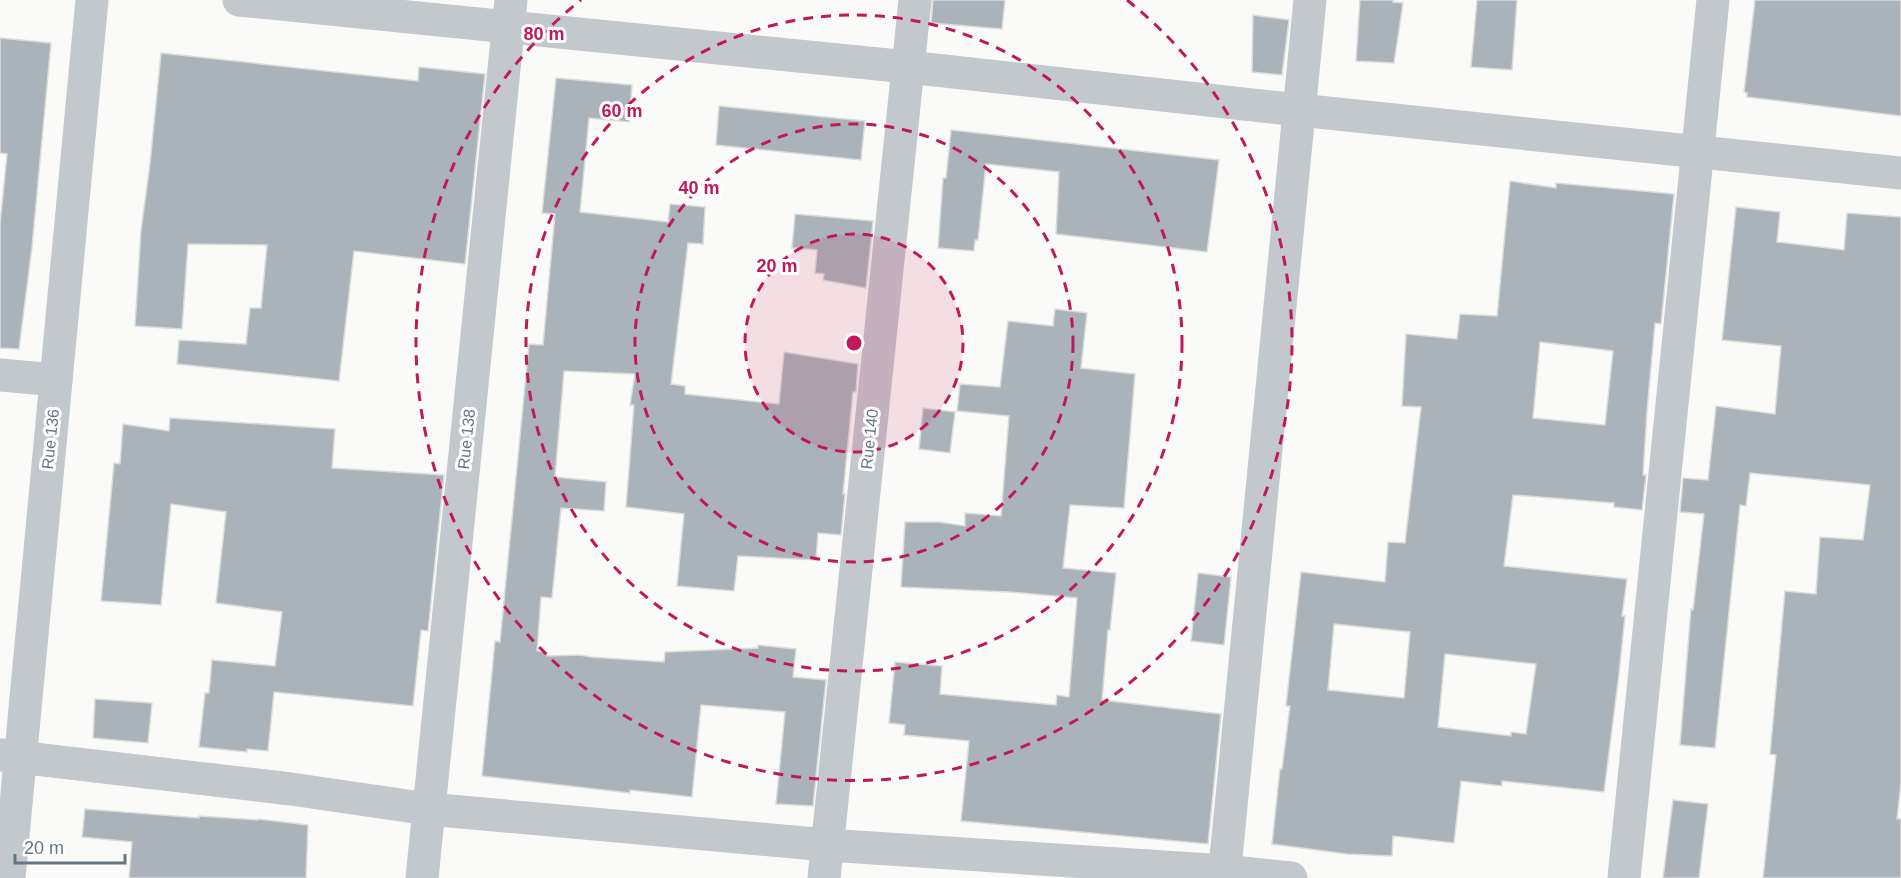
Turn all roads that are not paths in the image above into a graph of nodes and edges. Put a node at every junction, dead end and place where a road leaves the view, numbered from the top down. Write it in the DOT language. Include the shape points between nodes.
graph roads {
  1 [pos="92,0"];
  2 [pos="239,0"];
  3 [pos="915,0"];
  4 [pos="1310,0"];
  5 [pos="1713,0"];
  6 [pos="510,14"];
  7 [pos="908,67"];
  8 [pos="1299,110"];
  9 [pos="1697,152"];
  10 [pos="1901,172"];
  11 [pos="0,375"];
  12 [pos="56,380"];
  13 [pos="10,756"];
  14 [pos="428,809"];
  15 [pos="827,845"];
  16 [pos="1224,875"];
  17 [pos="9,878"];
  18 [pos="422,878"];
  19 [pos="824,878"];
  20 [pos="1292,878"];
  21 [pos="1624,878"];
  1 -- 12 [label="street, Rue 136"];
  2 -- 6 [label="street"];
  3 -- 7 [label="street, Rue 140"];
  4 -- 8 [label="street"];
  5 -- 9 [label="street"];
  6 -- 7 [label="street"];
  6 -- 14 [label="street, Rue 138"];
  7 -- 8 [label="street"];
  7 -- 15 [label="street, Rue 140"];
  8 -- 9 [label="street"];
  8 -- 16 [label="street"];
  9 -- 10 [label="street"];
  9 -- 21 [label="street"];
  11 -- 12 [label="street"];
  12 -- 13 [label="street, Rue 136"];
  13 -- 14 [label="street"];
  13 -- 17 [label="street, Rue 136"];
  14 -- 15 [label="street"];
  14 -- 18 [label="street, Rue 138"];
  15 -- 16 [label="street"];
  15 -- 19 [label="street, Rue 140"];
  16 -- 20 [label="street"];
}
